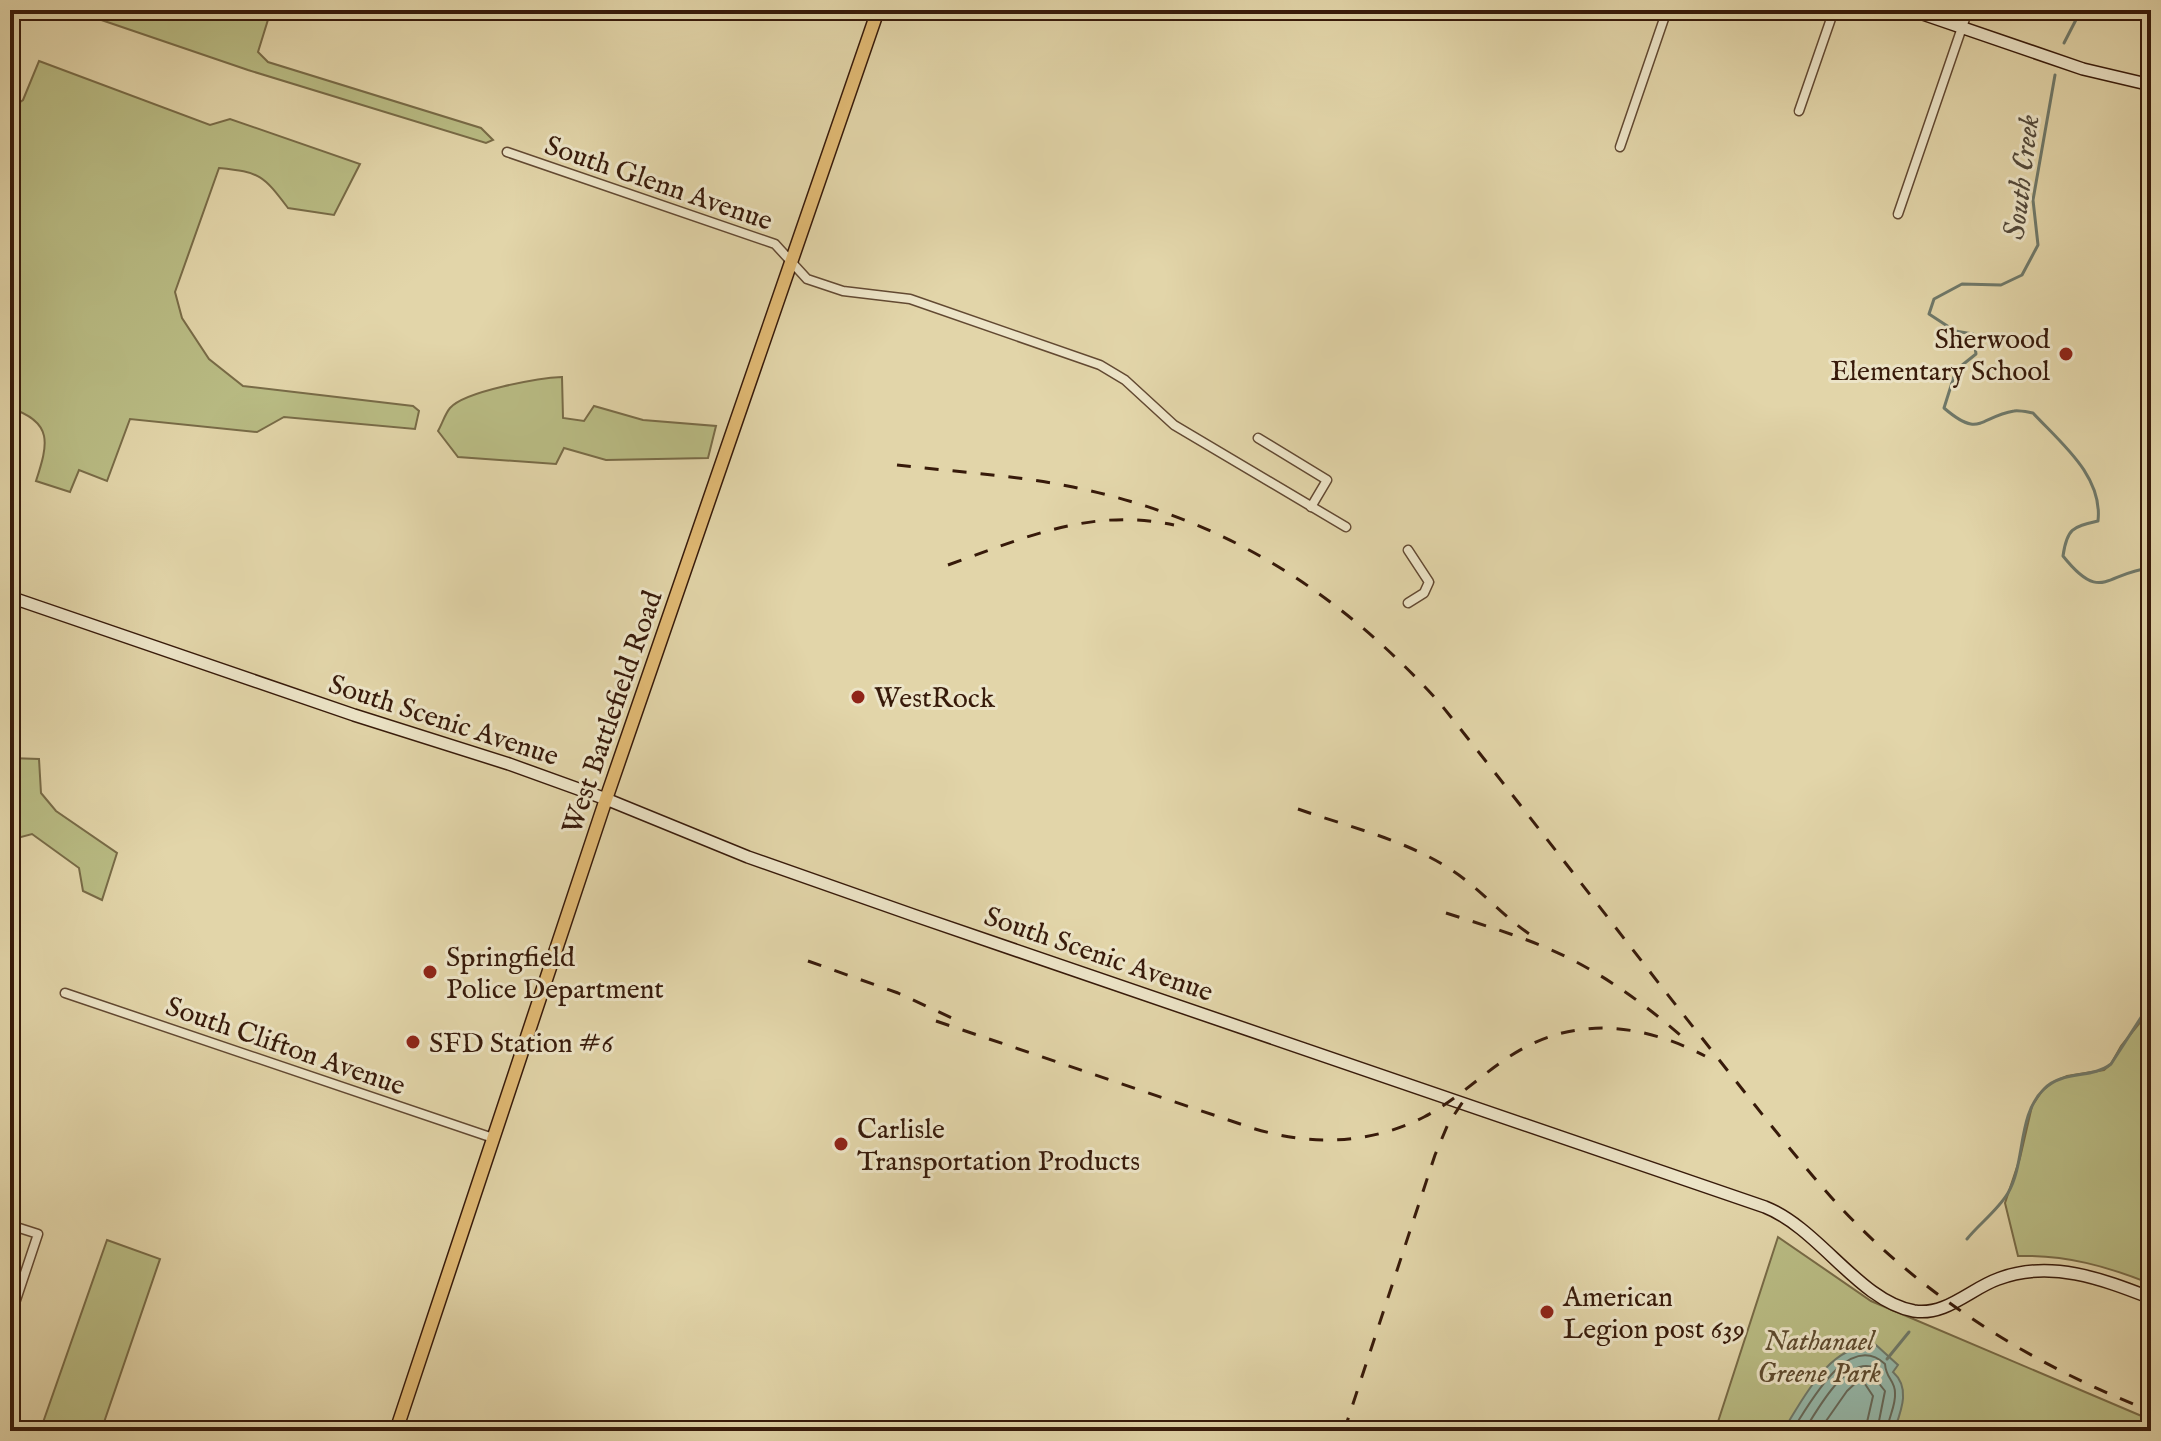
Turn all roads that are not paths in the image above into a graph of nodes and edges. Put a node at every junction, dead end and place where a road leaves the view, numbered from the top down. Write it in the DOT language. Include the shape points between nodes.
graph roads {
  1 [pos="878,10"];
  2 [pos="1667,10"];
  3 [pos="1834,10"];
  4 [pos="1911,10"];
  5 [pos="1968,10"];
  6 [pos="1961,28"];
  7 [pos="2151,85"];
  8 [pos="1799,111"];
  9 [pos="1620,147"];
  10 [pos="507,152"];
  11 [pos="1898,214"];
  12 [pos="791,262"];
  13 [pos="1258,438"];
  14 [pos="1311,507"];
  15 [pos="1346,527"];
  16 [pos="1408,550"];
  17 [pos="10,597"];
  18 [pos="1408,603"];
  19 [pos="606,799"];
  20 [pos="65,993"];
  21 [pos="493,1138"];
  22 [pos="10,1225"];
  23 [pos="2151,1298"];
  24 [pos="10,1318"];
  25 [pos="396,1431"];
  1 -- 12 [label="main road, West Battlefield Road"];
  2 -- 9 [label="street"];
  3 -- 8 [label="street"];
  4 -- 6 [label="main road"];
  5 -- 6 [label="street"];
  6 -- 7 [label="main road" via="2083,69"];
  6 -- 11 [label="street"];
  10 -- 12 [label="street, South Glenn Avenue" via="775,244"];
  12 -- 14 [label="street, South Glenn Avenue" via="807,279 843,291 910,299 1100,365 1125,380 1174,425"];
  12 -- 19 [label="main road, West Battlefield Road"];
  13 -- 14 [label="street" via="1327,480"];
  14 -- 15 [label="street, South Glenn Avenue"];
  16 -- 18 [label="street" via="1429,582 1427,590"];
  17 -- 19 [label="main road, South Scenic Avenue"];
  19 -- 21 [label="main road, West Battlefield Road"];
  19 -- 23 [label="main road, South Scenic Avenue" via="898,910 1774,1210 1805,1230 1879,1296 1904,1308 1935,1310 2000,1278 2043,1269 2097,1278"];
  20 -- 21 [label="street, South Clifton Avenue"];
  21 -- 25 [label="main road, West Battlefield Road"];
  22 -- 24 [label="street" via="38,1234"];
}
